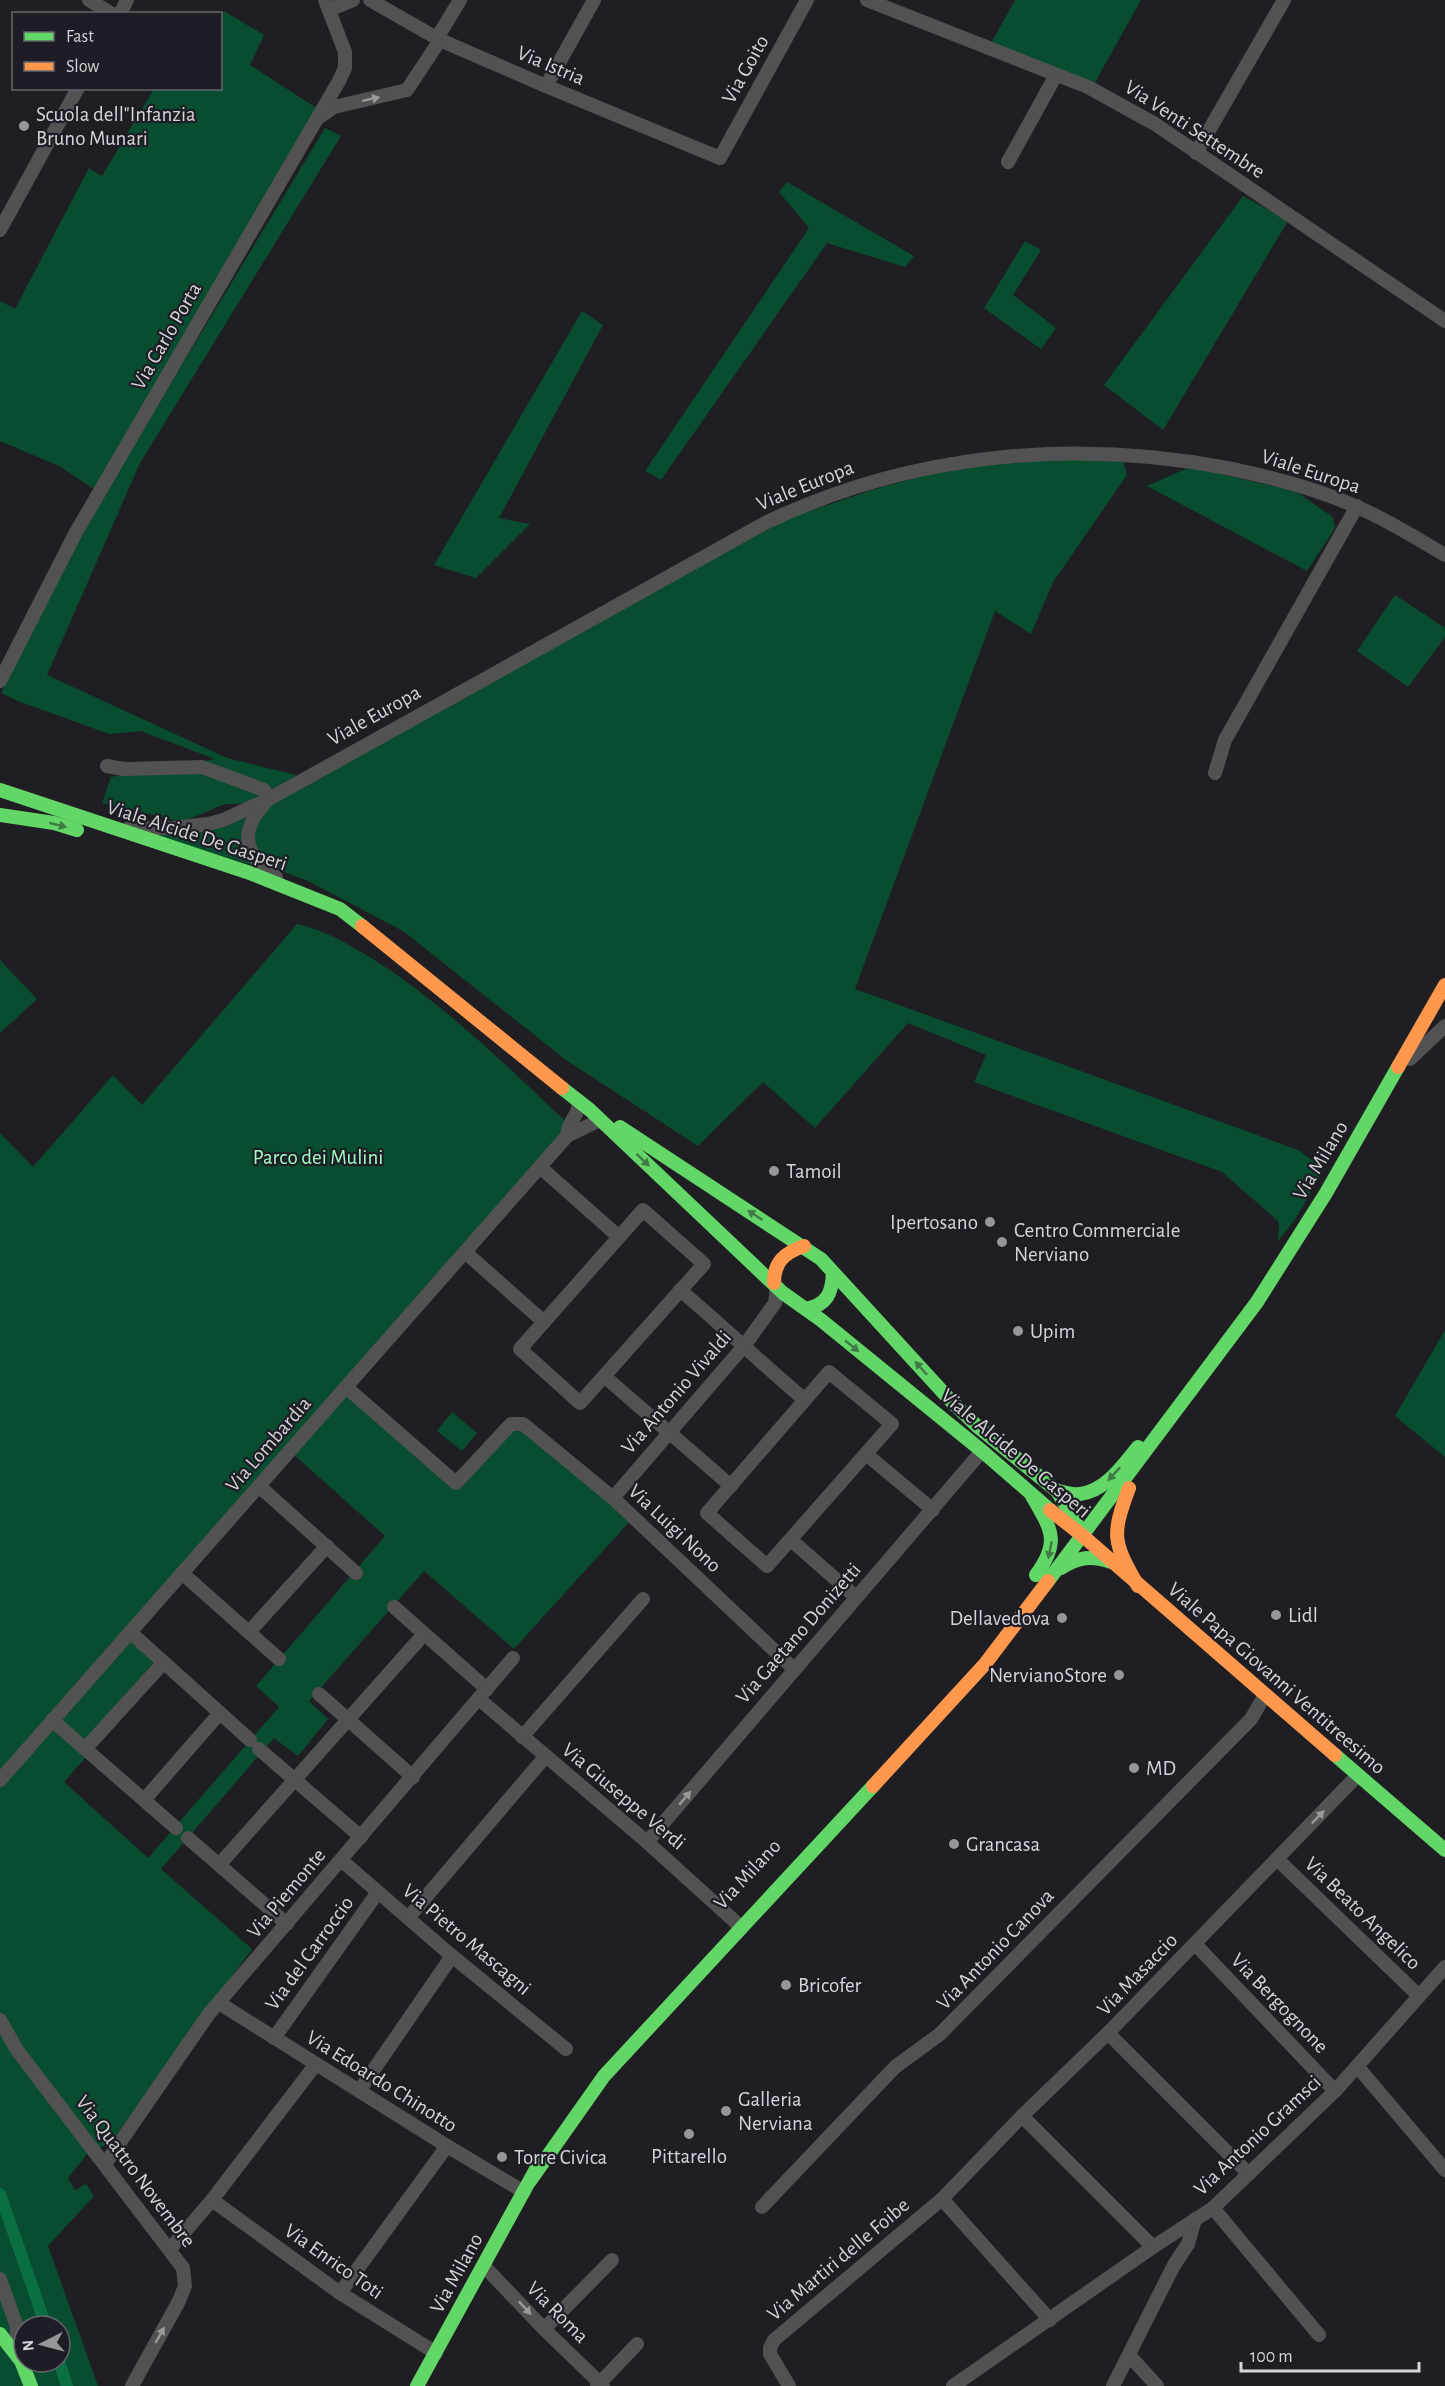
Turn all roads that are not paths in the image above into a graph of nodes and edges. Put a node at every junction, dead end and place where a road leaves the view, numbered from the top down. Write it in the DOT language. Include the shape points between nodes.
graph roads {
  1 [pos="89,0"];
  2 [pos="353,0"];
  3 [pos="370,0"];
  4 [pos="459,0"];
  5 [pos="594,0"];
  6 [pos="807,0"];
  7 [pos="867,0"];
  8 [pos="1284,0"];
  9 [pos="327,5"];
  10 [pos="109,12"];
  11 [pos="440,40"];
  12 [pos="1056,75"];
  13 [pos="546,86"];
  14 [pos="77,90"];
  15 [pos="317,119"];
  16 [pos="1196,153"];
  17 [pos="720,158"];
  18 [pos="1008,162"];
  19 [pos="0,230"];
  20 [pos="1445,321"];
  21 [pos="1357,506"];
  22 [pos="1445,555"];
  23 [pos="0,681"];
  24 [pos="107,766"];
  25 [pos="1215,773"];
  26 [pos="0,790"];
  27 [pos="269,799"];
  28 [pos="0,815"];
  29 [pos="102,826"];
  30 [pos="301,893"];
  31 [pos="373,934"];
  32 [pos="1445,985"];
  33 [pos="1445,1026"];
  34 [pos="1395,1073"];
  35 [pos="585,1108"];
  36 [pos="567,1136"];
  37 [pos="540,1167"];
  38 [pos="619,1237"];
  39 [pos="804,1246"];
  40 [pos="465,1252"];
  41 [pos="834,1273"];
  42 [pos="776,1285"];
  43 [pos="680,1290"];
  44 [pos="802,1306"];
  45 [pos="770,1312"];
  46 [pos="544,1322"];
  47 [pos="744,1346"];
  48 [pos="1222,1351"];
  49 [pos="604,1376"];
  50 [pos="346,1387"];
  51 [pos="805,1400"];
  52 [pos="669,1433"];
  53 [pos="982,1451"];
  54 [pos="866,1454"];
  55 [pos="1139,1462"];
  56 [pos="259,1486"];
  57 [pos="731,1486"];
  58 [pos="1057,1491"];
  59 [pos="1032,1496"];
  60 [pos="613,1498"];
  61 [pos="933,1510"];
  62 [pos="1083,1536"];
  63 [pos="791,1540"];
  64 [pos="327,1546"];
  65 [pos="1111,1562"];
  66 [pos="182,1573"];
  67 [pos="356,1573"];
  68 [pos="1053,1575"];
  69 [pos="1138,1586"];
  70 [pos="1024,1590"];
  71 [pos="856,1597"];
  72 [pos="644,1599"];
  73 [pos="394,1607"];
  74 [pos="1020,1616"];
  75 [pos="995,1627"];
  76 [pos="130,1632"];
  77 [pos="249,1632"];
  78 [pos="424,1634"];
  79 [pos="977,1657"];
  80 [pos="513,1658"];
  81 [pos="279,1659"];
  82 [pos="163,1663"];
  83 [pos="794,1669"];
  84 [pos="319,1694"];
  85 [pos="483,1694"];
  86 [pos="1270,1700"];
  87 [pos="219,1714"];
  88 [pos="347,1719"];
  89 [pos="52,1720"];
  90 [pos="522,1737"];
  91 [pos="85,1749"];
  92 [pos="545,1757"];
  93 [pos="1358,1776"];
  94 [pos="412,1777"];
  95 [pos="295,1779"];
  96 [pos="0,1780"];
  97 [pos="144,1800"];
  98 [pos="176,1828"];
  99 [pos="362,1837"];
  100 [pos="188,1838"];
  101 [pos="647,1842"];
  102 [pos="1445,1850"];
  103 [pos="1277,1859"];
  104 [pos="341,1860"];
  105 [pos="219,1865"];
  106 [pos="378,1892"];
  107 [pos="408,1918"];
  108 [pos="737,1923"];
  109 [pos="287,1924"];
  110 [pos="1195,1944"];
  111 [pos="452,1956"];
  112 [pos="1444,1969"];
  113 [pos="1419,1996"];
  114 [pos="219,2003"];
  115 [pos="0,2020"];
  116 [pos="1108,2033"];
  117 [pos="274,2038"];
  118 [pos="566,2049"];
  119 [pos="316,2064"];
  120 [pos="1357,2066"];
  121 [pos="359,2091"];
  122 [pos="1335,2091"];
  123 [pos="1023,2116"];
  124 [pos="447,2146"];
  125 [pos="105,2164"];
  126 [pos="1445,2170"];
  127 [pos="1249,2174"];
  128 [pos="527,2186"];
  129 [pos="942,2199"];
  130 [pos="212,2200"];
  131 [pos="762,2207"];
  132 [pos="1213,2208"];
  133 [pos="1195,2219"];
  134 [pos="1170,2236"];
  135 [pos="1153,2247"];
  136 [pos="170,2249"];
  137 [pos="612,2260"];
  138 [pos="1174,2265"];
  139 [pos="484,2266"];
  140 [pos="0,2279"];
  141 [pos="340,2293"];
  142 [pos="12,2314"];
  143 [pos="1050,2320"];
  144 [pos="544,2329"];
  145 [pos="0,2334"];
  146 [pos="1319,2335"];
  147 [pos="637,2344"];
  148 [pos="12,2348"];
  149 [pos="436,2353"];
  150 [pos="1129,2355"];
  151 [pos="600,2385"];
  152 [pos="132,2386"];
  153 [pos="417,2386"];
  154 [pos="789,2386"];
  155 [pos="953,2386"];
  156 [pos="1113,2386"];
  157 [pos="1157,2386"];
  1 -- 10 [label="street"];
  2 -- 9 [label="street, Via Carlo Porta"];
  3 -- 11 [label="street, Via Istria"];
  4 -- 11 [label="street" via="440,33"];
  5 -- 13 [label="street"];
  6 -- 17 [label="street, Via Goito"];
  7 -- 12 [label="street, Via Venti Settembre"];
  8 -- 16 [label="street"];
  9 -- 15 [label="street, Via Carlo Porta" via="346,60"];
  11 -- 13 [label="street, Via Istria"];
  15 -- 11 [label="street, one-way" via="334,107 407,90"];
  12 -- 16 [label="street, Via Venti Settembre" via="1088,87 1155,124"];
  12 -- 18 [label="street"];
  13 -- 17 [label="street, Via Istria"];
  14 -- 19 [label="street"];
  15 -- 23 [label="street, Via Carlo Porta" via="75,534"];
  16 -- 20 [label="street, Via Venti Settembre"];
  21 -- 22 [label="street, Viale Europa"];
  21 -- 25 [label="street" via="1225,740"];
  21 -- 27 [label="street, Viale Europa" via="1241,471 1126,454 1024,454 891,476 826,496 765,523"];
  24 -- 27 [label="street" via="202,767 264,789"];
  26 -- 29 [label="street, Viale Alcide De Gasperi"];
  27 -- 29 [label="street, Viale Europa" via="208,824 173,828"];
  27 -- 30 [label="street" via="249,826 252,854 263,868"];
  28 -- 31 [label="street, Viale Alcide De Gasperi, one-way" via="54,823 178,860 304,902"];
  29 -- 30 [label="street, Viale Alcide De Gasperi"];
  30 -- 31 [label="street, Viale Alcide De Gasperi" via="340,909"];
  31 -- 35 [label="street, Viale Alcide De Gasperi"];
  32 -- 34 [label="street, Via Milano"];
  33 -- 34 [label="street"];
  34 -- 48 [label="street, Via Milano" via="1319,1203"];
  35 -- 36 [label="street, Via Lombardia"];
  35 -- 36 [label="street, Via Lombardia" via="570,1122"];
  39 -- 35 [label="street, Viale Alcide De Gasperi, one-way"];
  35 -- 42 [label="street, Viale Alcide De Gasperi, one-way"];
  36 -- 37 [label="street, Via Lombardia"];
  37 -- 38 [label="street"];
  37 -- 40 [label="street, Via Lombardia"];
  38 -- 43 [label="street" via="643,1210 704,1264"];
  38 -- 46 [label="street"];
  39 -- 41 [label="street, Viale Alcide De Gasperi"];
  39 -- 42 [label="street" via="779,1258 773,1270"];
  40 -- 46 [label="street"];
  40 -- 50 [label="street, Via Lombardia"];
  41 -- 44 [label="street" via="826,1301 816,1308"];
  58 -- 41 [label="street, Viale Alcide De Gasperi, one-way" via="951,1401"];
  42 -- 44 [label="street, Viale Alcide De Gasperi"];
  42 -- 45 [label="street, Via Antonio Vivaldi" via="776,1303"];
  43 -- 47 [label="street"];
  43 -- 49 [label="street"];
  44 -- 45 [label="street" via="779,1307"];
  44 -- 53 [label="street, Viale Alcide De Gasperi, one-way"];
  45 -- 47 [label="street, Via Antonio Vivaldi"];
  46 -- 49 [label="street" via="520,1349 528,1357 580,1403"];
  47 -- 51 [label="street"];
  47 -- 52 [label="street, Via Antonio Vivaldi"];
  48 -- 55 [label="street, Via Milano"];
  48 -- 58 [label="street, Via Milano, one-way" via="1105,1483 1079,1494"];
  49 -- 52 [label="street"];
  50 -- 56 [label="street, Via Lombardia"];
  50 -- 60 [label="street, Via Luigi Nono" via="456,1482 511,1424 523,1424"];
  51 -- 54 [label="street" via="830,1372 892,1424"];
  51 -- 57 [label="street"];
  52 -- 57 [label="street"];
  52 -- 60 [label="street, Via Antonio Vivaldi"];
  53 -- 59 [label="street, Viale Alcide De Gasperi"];
  53 -- 61 [label="street, Via Gaetano Donizetti"];
  54 -- 61 [label="street"];
  54 -- 63 [label="street"];
  55 -- 62 [label="street, Via Milano"];
  55 -- 69 [label="street" via="1115,1526 1115,1546"];
  56 -- 64 [label="street"];
  56 -- 66 [label="street, Via Lombardia"];
  57 -- 63 [label="street" via="707,1513 768,1566"];
  58 -- 62 [label="street, Viale Alcide De Gasperi"];
  59 -- 62 [label="street, Viale Alcide De Gasperi"];
  59 -- 70 [label="street, one-way" via="1053,1544 1050,1557"];
  60 -- 83 [label="street, Via Luigi Nono"];
  61 -- 71 [label="street, Via Gaetano Donizetti"];
  62 -- 65 [label="street, Viale Papa Giovanni Ventitreesimo"];
  62 -- 68 [label="street, Via Milano"];
  63 -- 71 [label="street"];
  64 -- 67 [label="street"];
  64 -- 77 [label="street"];
  65 -- 68 [label="street" via="1083,1557"];
  65 -- 69 [label="street, Viale Papa Giovanni Ventitreesimo"];
  66 -- 76 [label="street, Via Lombardia"];
  66 -- 77 [label="street"];
  68 -- 74 [label="street, Via Milano"];
  69 -- 86 [label="street, Viale Papa Giovanni Ventitreesimo"];
  71 -- 83 [label="street, Via Gaetano Donizetti"];
  72 -- 90 [label="street"];
  73 -- 78 [label="street, Via Giuseppe Verdi"];
  74 -- 79 [label="street, Via Milano"];
  74 -- 108 [label="street, Via Milano" via="985,1664"];
  75 -- 79 [label="street"];
  76 -- 82 [label="street"];
  76 -- 89 [label="street, Via Lombardia"];
  77 -- 81 [label="street"];
  78 -- 85 [label="street, Via Giuseppe Verdi"];
  78 -- 88 [label="street"];
  79 -- 108 [label="street, Via Milano"];
  80 -- 85 [label="street, Via Piemonte"];
  82 -- 87 [label="street"];
  82 -- 91 [label="street"];
  101 -- 83 [label="street, Via Gaetano Donizetti, one-way"];
  84 -- 88 [label="street"];
  85 -- 90 [label="street, Via Giuseppe Verdi"];
  85 -- 94 [label="street, Via Piemonte"];
  86 -- 93 [label="street, Viale Papa Giovanni Ventitreesimo"];
  86 -- 131 [label="street, Via Antonio Canova" via="940,2034 895,2067"];
  87 -- 95 [label="street"];
  87 -- 97 [label="street"];
  88 -- 94 [label="street"];
  88 -- 95 [label="street"];
  89 -- 91 [label="street"];
  89 -- 96 [label="street, Via Lombardia"];
  90 -- 92 [label="street, Via Giuseppe Verdi"];
  91 -- 97 [label="street"];
  92 -- 101 [label="street, Via Giuseppe Verdi"];
  92 -- 107 [label="street"];
  93 -- 102 [label="street, Viale Papa Giovanni Ventitreesimo"];
  103 -- 93 [label="street, Via Masaccio, one-way"];
  94 -- 99 [label="street, Via Piemonte"];
  95 -- 99 [label="street"];
  95 -- 105 [label="street"];
  97 -- 98 [label="street"];
  99 -- 104 [label="street, Via Piemonte"];
  100 -- 105 [label="street"];
  101 -- 108 [label="street, Via Giuseppe Verdi"];
  103 -- 110 [label="street, Via Masaccio"];
  103 -- 113 [label="street, Via Beato Angelico"];
  104 -- 106 [label="street, Via Pietro Mascagni"];
  104 -- 109 [label="street, Via Piemonte"];
  105 -- 109 [label="street"];
  106 -- 107 [label="street, Via Pietro Mascagni"];
  106 -- 117 [label="street, Via del Carroccio"];
  107 -- 111 [label="street, Via Pietro Mascagni"];
  108 -- 128 [label="street, Via Milano" via="604,2076"];
  109 -- 114 [label="street, Via Piemonte"];
  110 -- 116 [label="street, Via Masaccio"];
  110 -- 122 [label="street, Via Bergognone"];
  111 -- 118 [label="street, Via Pietro Mascagni"];
  111 -- 121 [label="street"];
  112 -- 113 [label="street, Via Antonio Gramsci"];
  113 -- 120 [label="street, Via Antonio Gramsci"];
  114 -- 117 [label="street, Via Edoardo Chinotto"];
  114 -- 125 [label="street, Via Piemonte"];
  115 -- 125 [label="street, Via Quattro Novembre" via="17,2050"];
  116 -- 123 [label="street, Via Masaccio"];
  116 -- 127 [label="street"];
  117 -- 119 [label="street, Via Edoardo Chinotto"];
  119 -- 121 [label="street, Via Edoardo Chinotto"];
  119 -- 130 [label="street"];
  120 -- 122 [label="street, Via Antonio Gramsci"];
  120 -- 126 [label="street"];
  121 -- 124 [label="street, Via Edoardo Chinotto"];
  122 -- 127 [label="street, Via Antonio Gramsci"];
  123 -- 129 [label="street, Via Masaccio"];
  123 -- 135 [label="street"];
  124 -- 128 [label="street, Via Edoardo Chinotto"];
  124 -- 141 [label="street"];
  125 -- 136 [label="street, Via Quattro Novembre"];
  127 -- 132 [label="street, Via Antonio Gramsci"];
  128 -- 139 [label="street, Via Milano"];
  129 -- 143 [label="street"];
  129 -- 154 [label="street, Via Martiri delle Foibe" via="772,2343 770,2354"];
  130 -- 136 [label="street"];
  130 -- 141 [label="street, Via Enrico Toti"];
  132 -- 133 [label="street, Via Antonio Gramsci"];
  132 -- 146 [label="street"];
  133 -- 134 [label="street, Via Antonio Gramsci"];
  133 -- 138 [label="street" via="1188,2244"];
  134 -- 135 [label="street, Via Antonio Gramsci"];
  134 -- 138 [label="street"];
  135 -- 143 [label="street, Via Antonio Gramsci"];
  152 -- 136 [label="street, Via Quattro Novembre, one-way" via="185,2286 183,2268"];
  137 -- 144 [label="street"];
  138 -- 150 [label="street"];
  139 -- 144 [label="street, Via Roma, one-way"];
  139 -- 149 [label="street, Via Milano"];
  140 -- 142 [label="street"];
  141 -- 149 [label="street, Via Enrico Toti"];
  143 -- 155 [label="street, Via Antonio Gramsci"];
  144 -- 151 [label="street, Via Roma"];
  145 -- 148 [label="street"];
  147 -- 151 [label="street"];
  149 -- 153 [label="street, Via Milano"];
  150 -- 156 [label="street"];
  150 -- 157 [label="street"];
}
